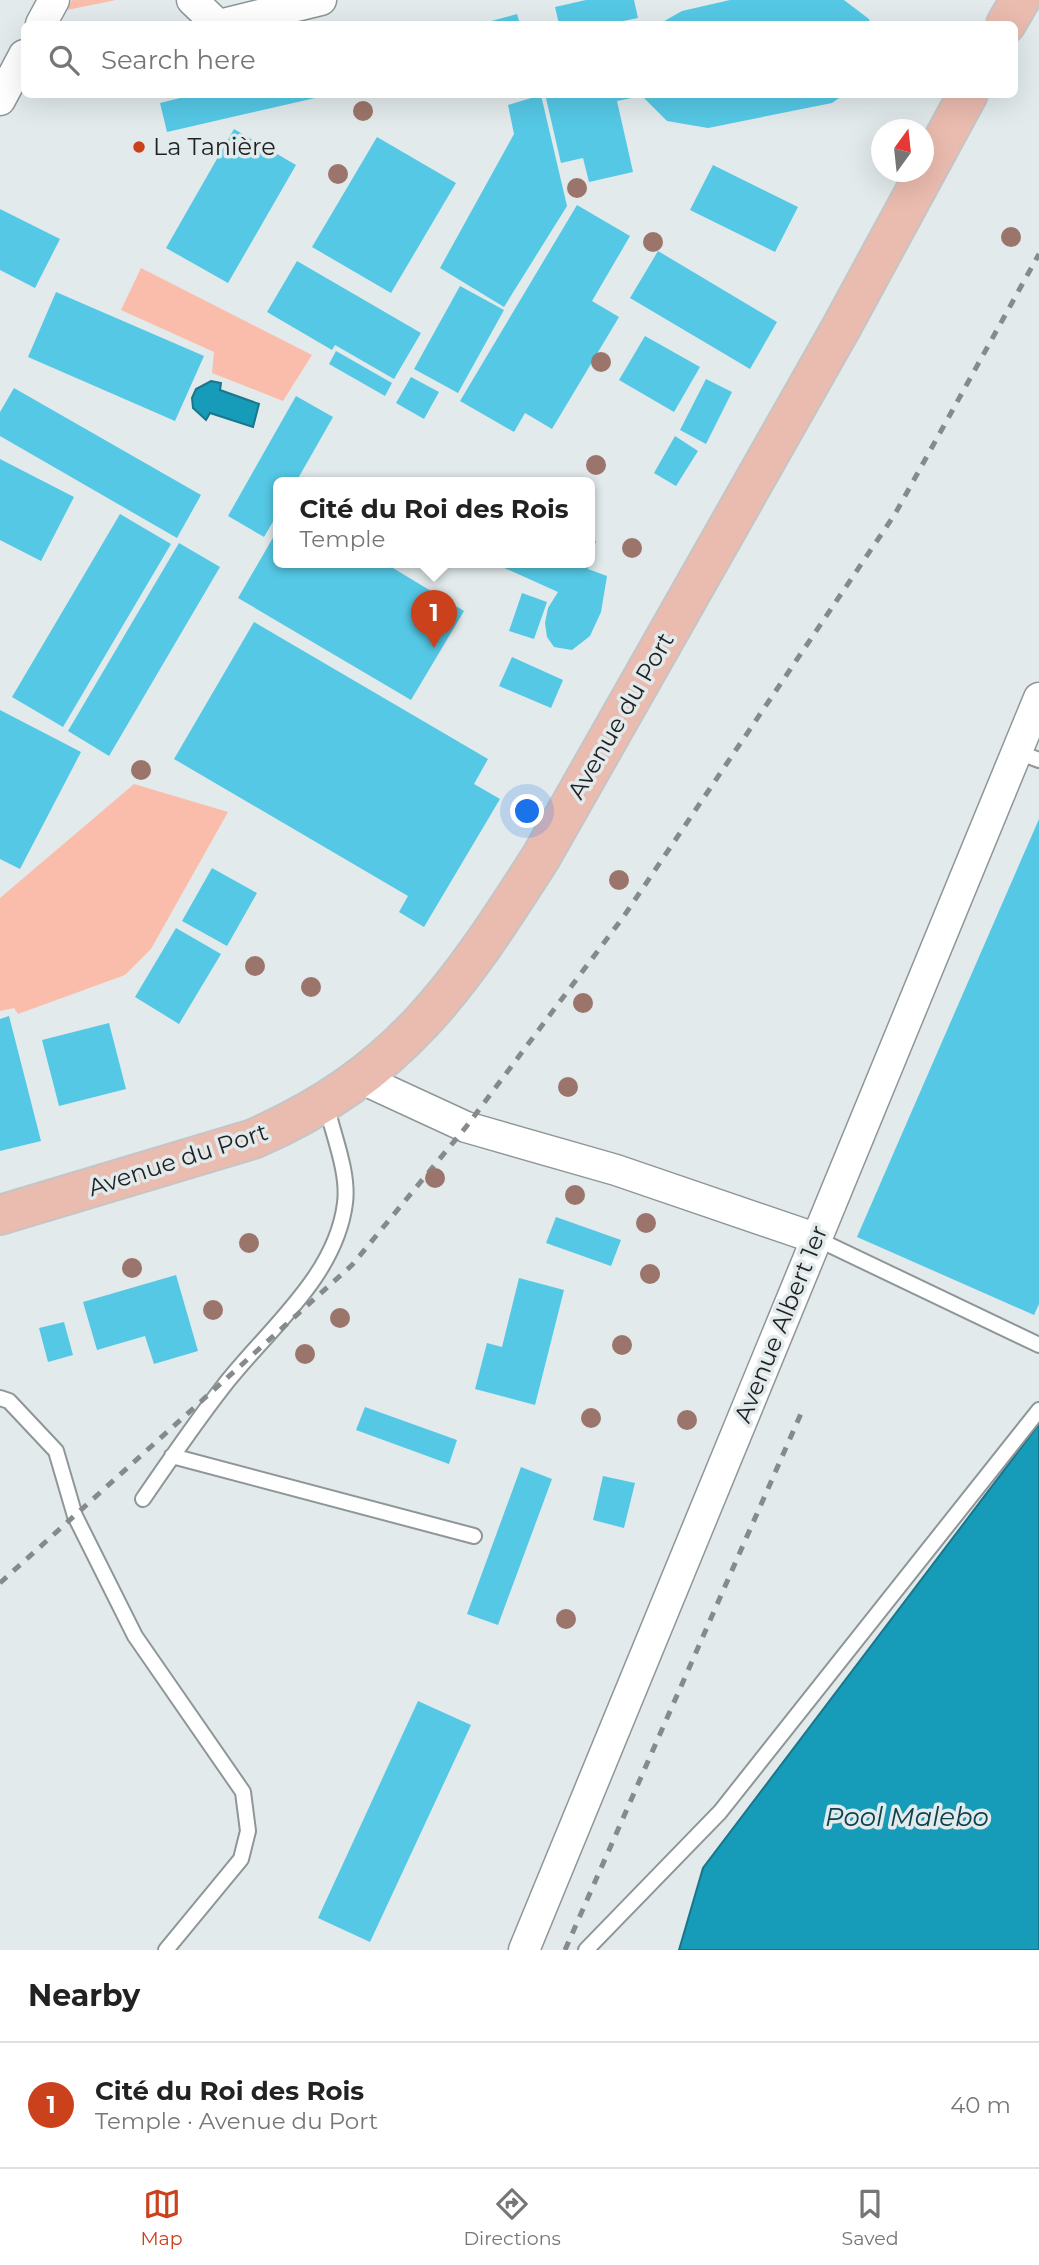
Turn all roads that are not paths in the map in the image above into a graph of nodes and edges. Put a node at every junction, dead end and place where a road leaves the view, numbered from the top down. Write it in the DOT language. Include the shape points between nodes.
graph roads {
  1 [pos="54,0"];
  2 [pos="192,0"];
  3 [pos="321,0"];
  4 [pos="1020,0"];
  5 [pos="43,21"];
  6 [pos="213,21"];
  7 [pos="235,21"];
  8 [pos="1008,21"];
  9 [pos="966,98"];
  10 [pos="1039,698"];
  11 [pos="1027,756"];
  12 [pos="362,1079"];
  13 [pos="325,1103"];
  14 [pos="0,1215"];
  15 [pos="815,1238"];
  16 [pos="1039,1345"];
  17 [pos="0,1398"];
  18 [pos="1039,1410"];
  19 [pos="172,1456"];
  20 [pos="144,1499"];
  21 [pos="474,1536"];
  22 [pos="166,1950"];
  23 [pos="524,1950"];
  24 [pos="586,1950"];
  1 -- 5 [label="street"];
  2 -- 6 [label="street"];
  3 -- 7 [label="street"];
  4 -- 8 [label="main road"];
  9 -- 12 [label="main road, Avenue du Port" via="541,857 441,1002"];
  10 -- 11 [label="street, Avenue Albert 1er"];
  11 -- 15 [label="street, Avenue Albert 1er"];
  12 -- 13 [label="main road, Avenue du Port"];
  12 -- 15 [label="street" via="466,1127 616,1170"];
  13 -- 14 [label="main road, Avenue du Port" via="253,1139"];
  13 -- 19 [label="lane" via="343,1175 345,1202 337,1236 292,1308 224,1385"];
  15 -- 16 [label="lane"];
  15 -- 23 [label="street, Avenue Albert 1er"];
  17 -- 22 [label="lane" via="9,1401 55,1451 75,1516 135,1636 243,1792 248,1831 242,1859"];
  18 -- 24 [label="lane" via="720,1812"];
  19 -- 20 [label="lane"];
  19 -- 21 [label="lane"];
}
